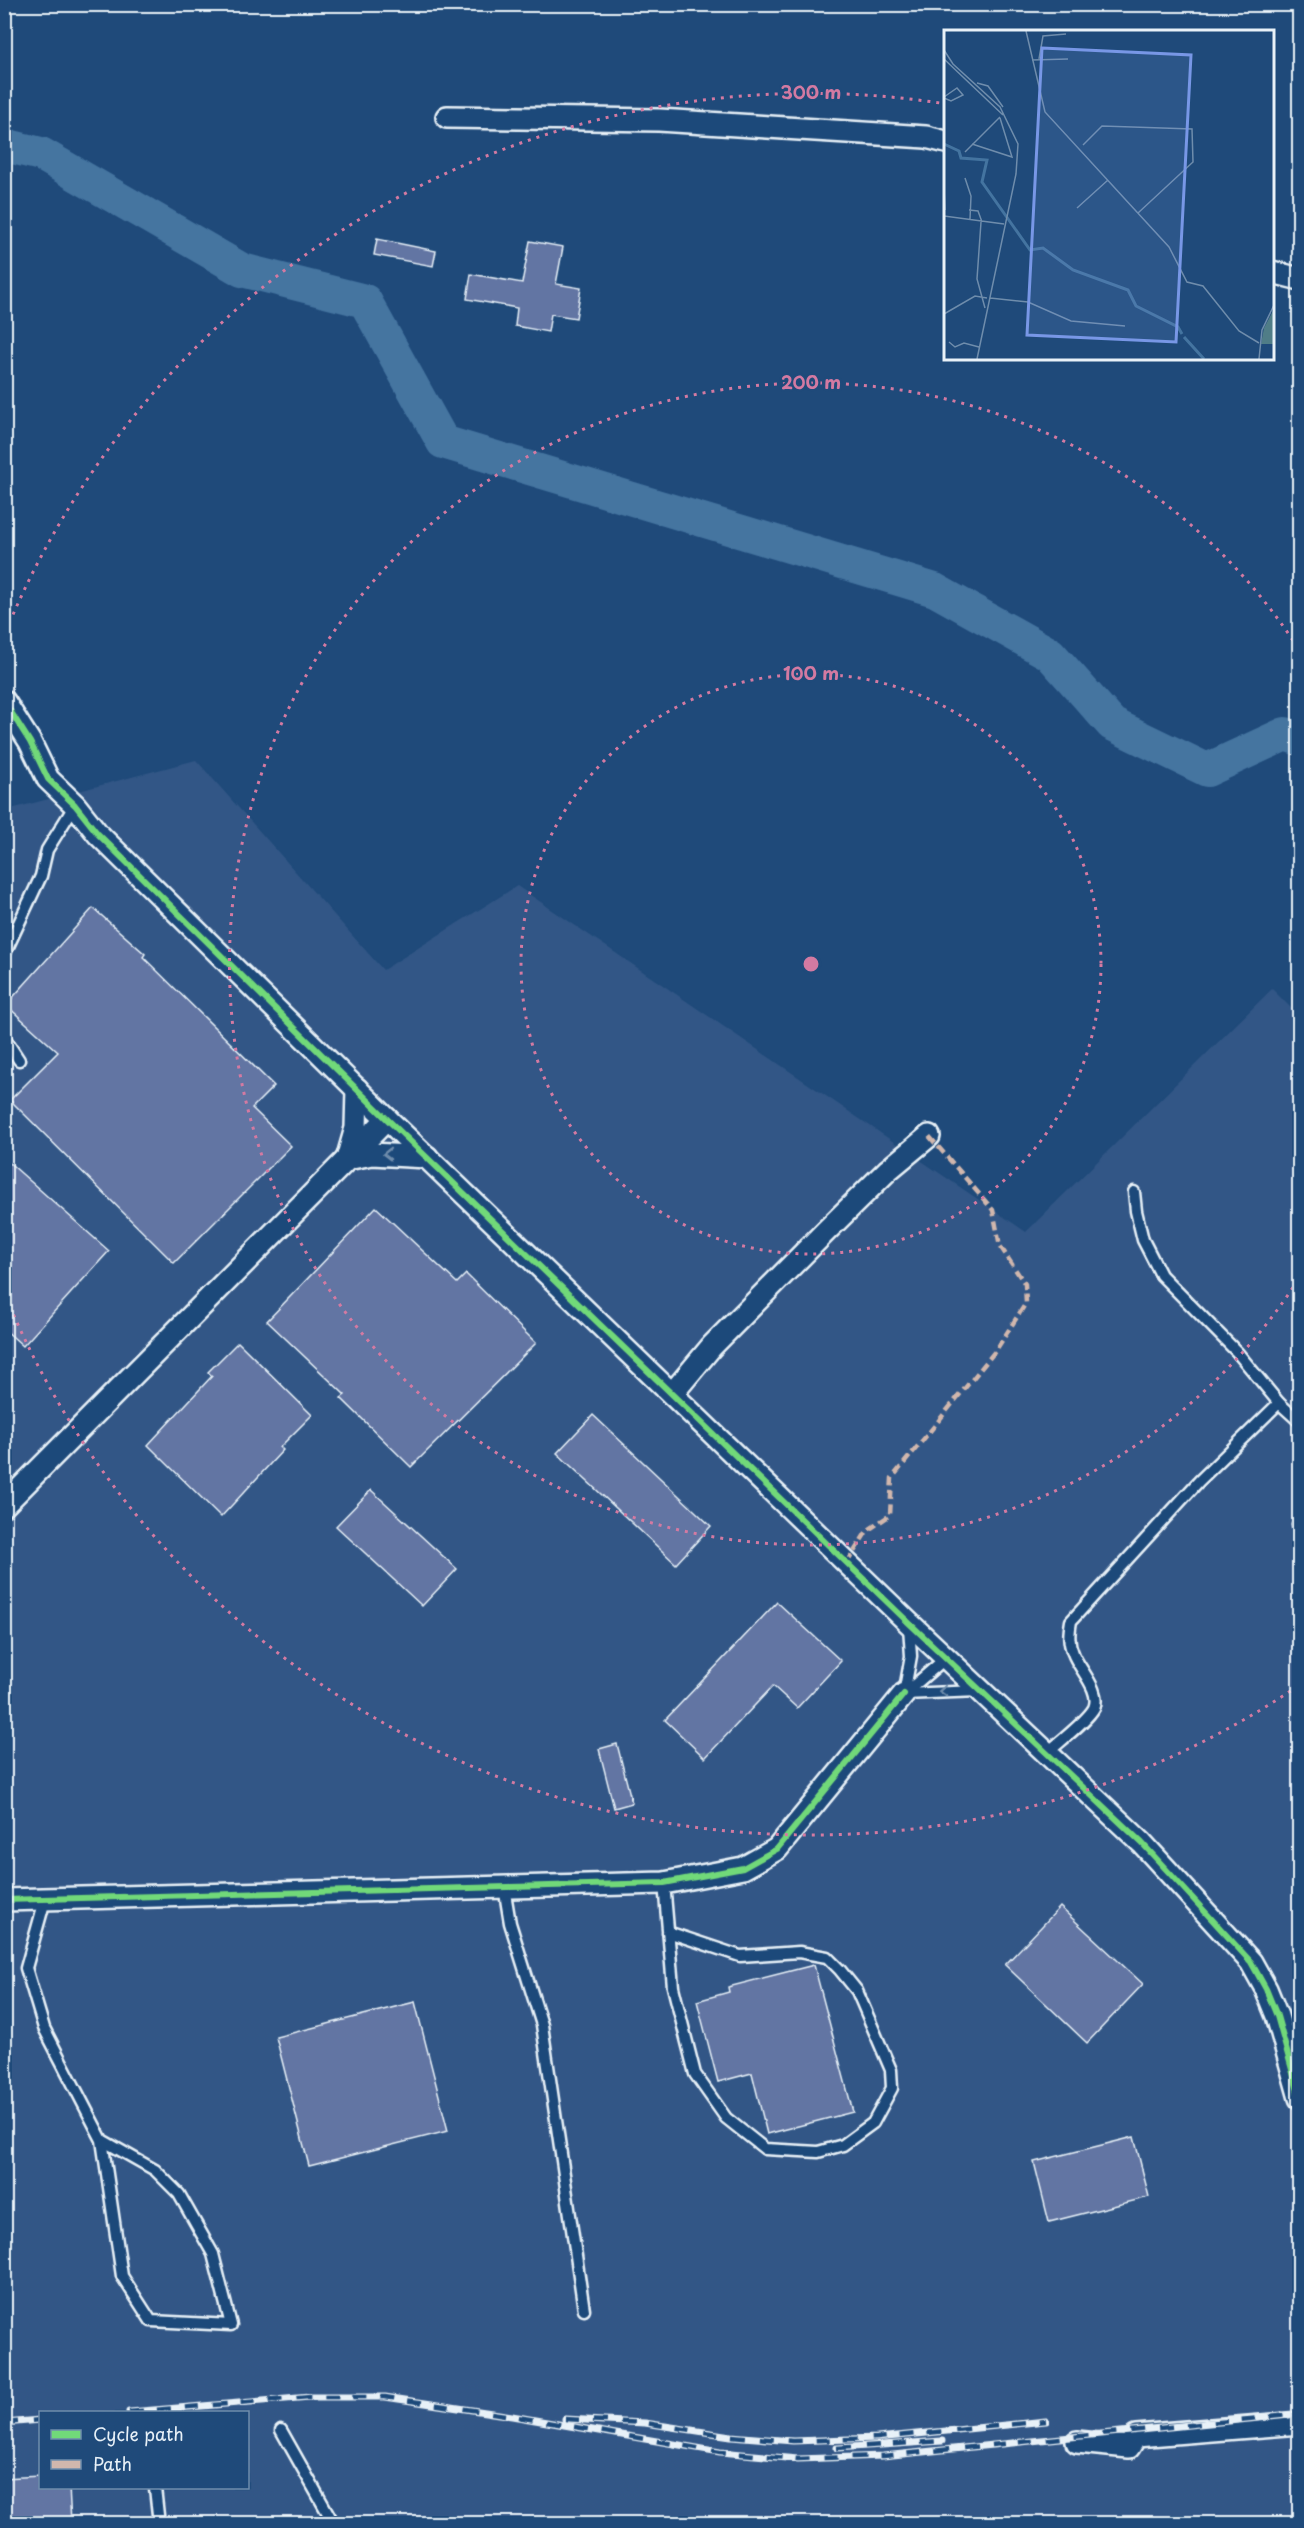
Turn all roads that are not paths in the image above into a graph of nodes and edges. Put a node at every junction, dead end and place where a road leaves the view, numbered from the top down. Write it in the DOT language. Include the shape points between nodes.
graph roads {
  1 [pos="447,117"];
  2 [pos="944,142"];
  3 [pos="1274,273"];
  4 [pos="1299,279"];
  5 [pos="4,701"];
  6 [pos="75,806"];
  7 [pos="4,955"];
  8 [pos="4,1037"];
  9 [pos="19,1060"];
  10 [pos="357,1089"];
  11 [pos="387,1119"];
  12 [pos="929,1136"];
  13 [pos="427,1157"];
  14 [pos="347,1160"];
  15 [pos="1134,1192"];
  16 [pos="672,1394"];
  17 [pos="1279,1403"];
  18 [pos="1299,1422"];
  19 [pos="4,1504"];
  20 [pos="908,1622"];
  21 [pos="947,1658"];
  22 [pos="982,1691"];
  23 [pos="904,1694"];
  24 [pos="1047,1753"];
  25 [pos="664,1883"];
  26 [pos="504,1887"];
  27 [pos="4,1900"];
  28 [pos="45,1900"];
  29 [pos="668,1932"];
  30 [pos="1298,2084"];
  31 [pos="102,2140"];
  32 [pos="584,2310"];
  33 [pos="1299,2423"];
  34 [pos="281,2430"];
  35 [pos="1077,2442"];
  36 [pos="155,2489"];
  37 [pos="159,2523"];
  38 [pos="334,2523"];
  1 -- 2 [label="street" via="659,120 926,137"];
  3 -- 4 [label="street"];
  5 -- 6 [label="street" via="48,779"];
  6 -- 7 [label="lane" via="46,850 41,876"];
  6 -- 10 [label="street" via="98,834"];
  8 -- 9 [label="lane"];
  10 -- 11 [label="street"];
  10 -- 14 [label="street" via="356,1128"];
  11 -- 13 [label="street"];
  11 -- 14 [label="street"];
  12 -- 16 [label="street" via="888,1170 826,1232 712,1347"];
  13 -- 14 [label="street, one-way" via="372,1154"];
  13 -- 16 [label="street"];
  14 -- 19 [label="street"];
  15 -- 17 [label="lane" via="1143,1240 1161,1275 1237,1352"];
  16 -- 20 [label="street"];
  17 -- 18 [label="lane"];
  17 -- 24 [label="lane" via="1199,1481 1071,1621 1068,1637 1095,1694 1095,1705"];
  20 -- 21 [label="street"];
  20 -- 23 [label="lane" via="911,1656"];
  21 -- 22 [label="street"];
  21 -- 23 [label="lane"];
  22 -- 23 [label="lane, one-way"];
  22 -- 24 [label="street"];
  23 -- 25 [label="street" via="777,1849 743,1868"];
  24 -- 30 [label="street" via="1142,1843 1251,1962 1277,2016"];
  25 -- 26 [label="street"];
  25 -- 29 [label="lane"];
  26 -- 28 [label="street"];
  26 -- 32 [label="lane" via="510,1923 542,2025"];
  27 -- 28 [label="street"];
  28 -- 31 [label="lane" via="26,1968 44,2028"];
  29 -- 29 [label="lane" via="673,1987 695,2074 726,2118 765,2149 818,2152 843,2145 873,2123 892,2088 891,2070 857,1990 827,1957 799,1952 740,1956"];
  31 -- 31 [label="lane" via="122,2276 151,2321 231,2325 213,2254 179,2194 155,2170"];
  33 -- 35 [label="street" via="1136,2436 1129,2447"];
  34 -- 38 [label="lane"];
  36 -- 37 [label="lane"];
}
